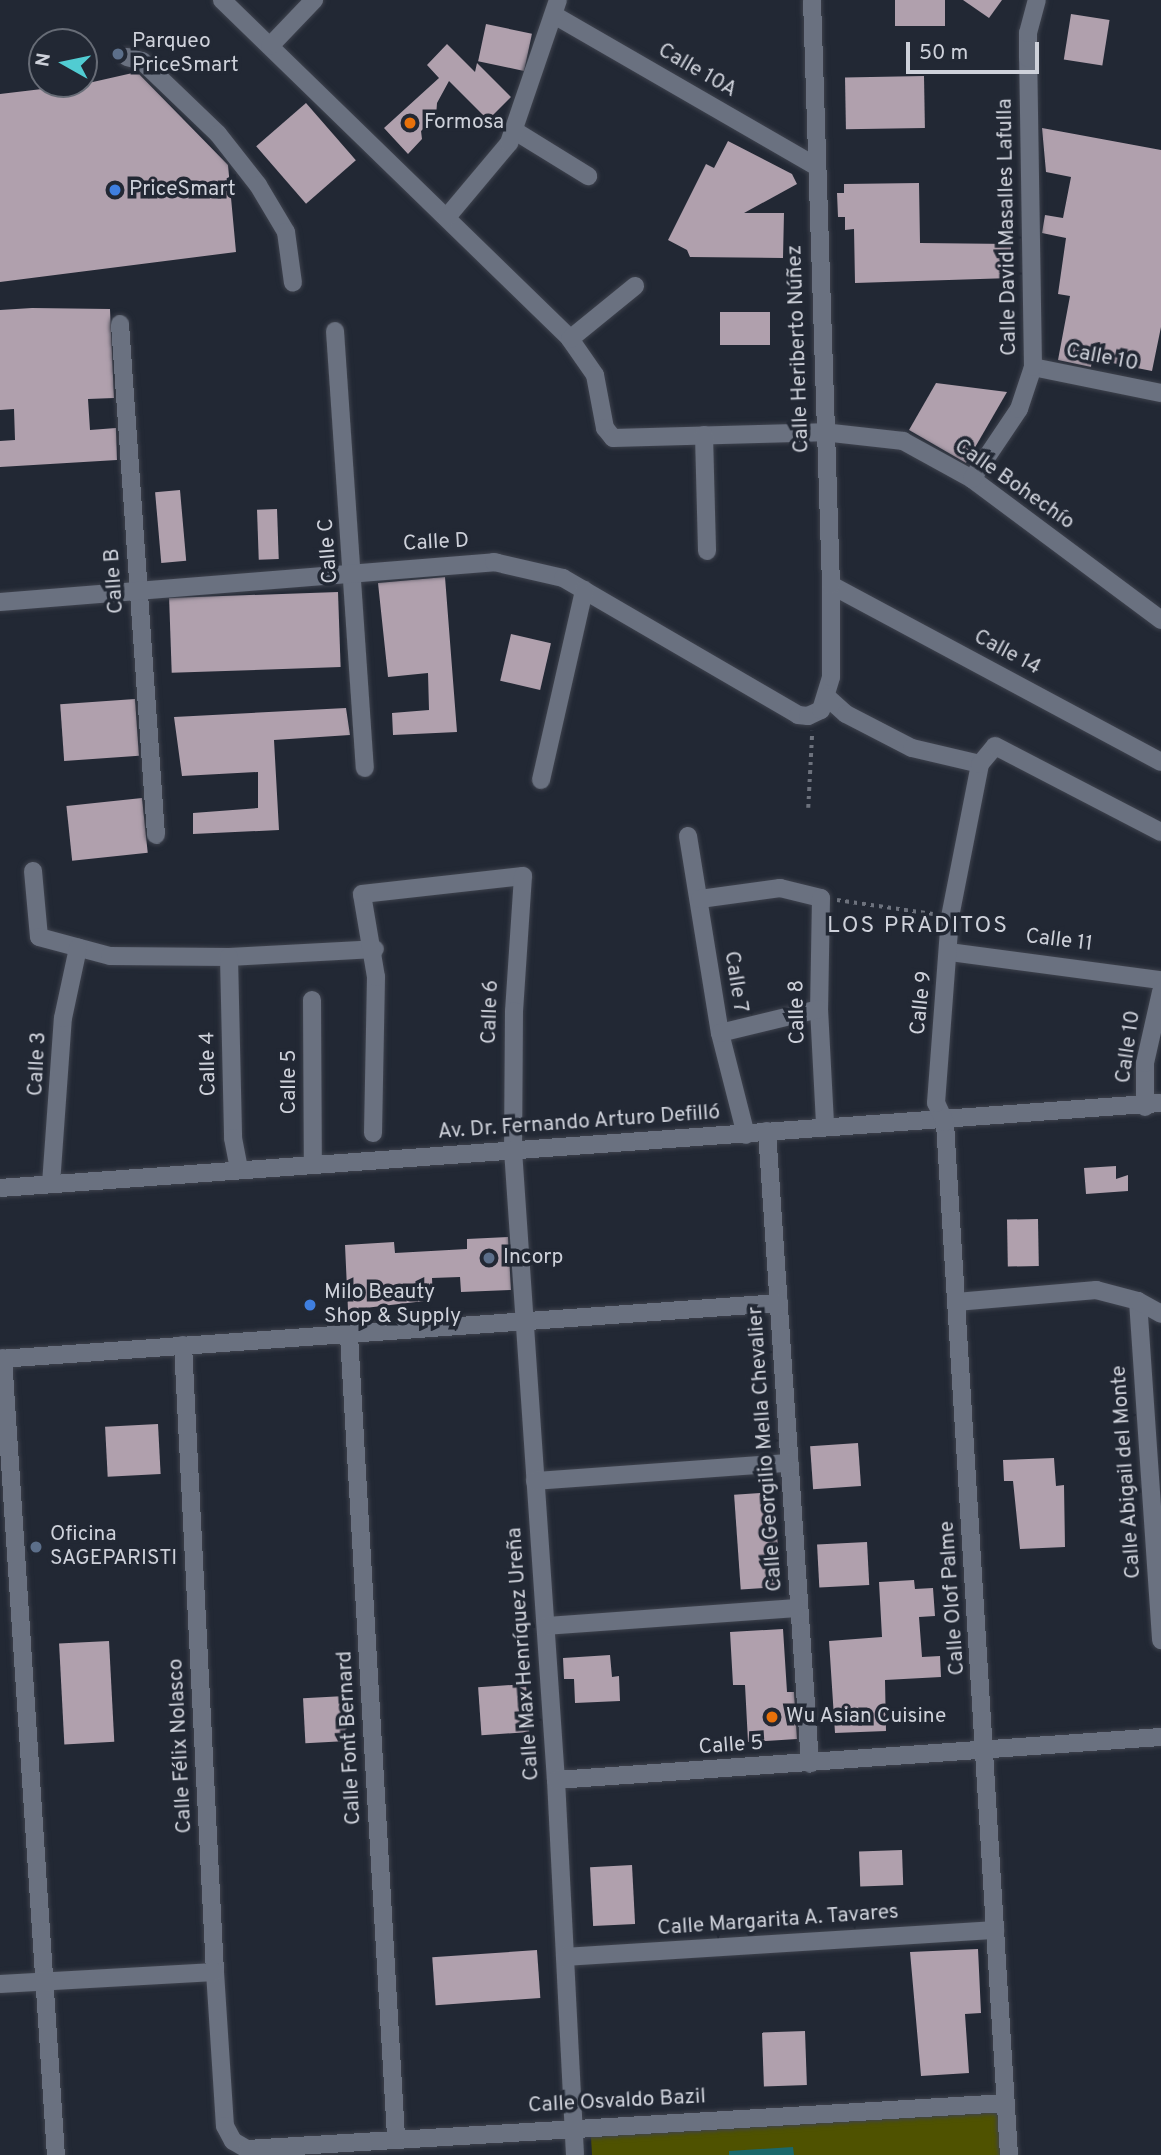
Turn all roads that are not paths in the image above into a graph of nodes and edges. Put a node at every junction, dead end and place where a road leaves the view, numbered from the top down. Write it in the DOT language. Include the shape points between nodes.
graph roads {
  1 [pos="222,0"];
  2 [pos="314,0"];
  3 [pos="812,0"];
  4 [pos="1037,0"];
  5 [pos="556,8"];
  6 [pos="270,46"];
  7 [pos="127,57"];
  8 [pos="515,131"];
  9 [pos="816,166"];
  10 [pos="588,176"];
  11 [pos="447,218"];
  12 [pos="293,283"];
  13 [pos="635,286"];
  14 [pos="120,324"];
  15 [pos="335,331"];
  16 [pos="570,339"];
  17 [pos="1033,367"];
  18 [pos="1161,393"];
  19 [pos="823,432"];
  20 [pos="704,435"];
  21 [pos="972,479"];
  22 [pos="707,551"];
  23 [pos="354,571"];
  24 [pos="831,585"];
  25 [pos="584,590"];
  26 [pos="138,593"];
  27 [pos="0,602"];
  28 [pos="1161,620"];
  29 [pos="827,697"];
  30 [pos="1161,762"];
  31 [pos="980,764"];
  32 [pos="365,768"];
  33 [pos="541,780"];
  34 [pos="1161,832"];
  35 [pos="156,835"];
  36 [pos="688,836"];
  37 [pos="33,871"];
  38 [pos="700,899"];
  39 [pos="78,948"];
  40 [pos="375,949"];
  41 [pos="950,952"];
  42 [pos="229,957"];
  43 [pos="1161,980"];
  44 [pos="1161,992"];
  45 [pos="312,1000"];
  46 [pos="819,1009"];
  47 [pos="720,1033"];
  48 [pos="1153,1105"];
  49 [pos="945,1122"];
  50 [pos="825,1125"];
  51 [pos="767,1131"];
  52 [pos="373,1133"];
  53 [pos="746,1135"];
  54 [pos="513,1150"];
  55 [pos="313,1164"];
  56 [pos="239,1169"];
  57 [pos="51,1184"];
  58 [pos="0,1188"];
  59 [pos="1138,1301"];
  60 [pos="956,1302"];
  61 [pos="779,1303"];
  62 [pos="1161,1314"];
  63 [pos="523,1325"];
  64 [pos="349,1336"];
  65 [pos="183,1345"];
  66 [pos="1,1358"];
  67 [pos="789,1462"];
  68 [pos="535,1481"];
  69 [pos="798,1608"];
  70 [pos="546,1626"];
  71 [pos="1161,1640"];
  72 [pos="1161,1737"];
  73 [pos="985,1748"];
  74 [pos="810,1764"];
  75 [pos="556,1780"];
  76 [pos="995,1930"];
  77 [pos="565,1957"];
  78 [pos="215,1972"];
  79 [pos="46,1981"];
  80 [pos="0,1984"];
  81 [pos="1006,2102"];
  82 [pos="573,2127"];
  83 [pos="396,2137"];
  84 [pos="233,2141"];
  85 [pos="56,2155"];
  86 [pos="575,2155"];
  87 [pos="1009,2155"];
  1 -- 6 [label="street"];
  2 -- 6 [label="street"];
  3 -- 9 [label="street, Calle Heriberto Núñez"];
  4 -- 17 [label="street, Calle David Masalles Lafulla" via="1028,33"];
  5 -- 8 [label="street"];
  5 -- 9 [label="street, Calle 10A"];
  6 -- 11 [label="street"];
  7 -- 12 [label="street" via="142,61 218,134 258,186 286,232"];
  8 -- 10 [label="street"];
  8 -- 11 [label="street" via="498,159"];
  9 -- 19 [label="street, Calle Heriberto Núñez"];
  11 -- 16 [label="street"];
  13 -- 16 [label="street"];
  14 -- 26 [label="street, Calle B"];
  15 -- 23 [label="street, Calle C"];
  16 -- 20 [label="street, Calle Bohechío" via="594,375 609,435 625,439"];
  17 -- 18 [label="street, Calle 10"];
  17 -- 21 [label="street, Calle David Masalles Lafulla" via="1018,409"];
  19 -- 20 [label="street, Calle Bohechío"];
  19 -- 21 [label="street, Calle Bohechío" via="903,441"];
  19 -- 24 [label="street, Calle Heriberto Núñez"];
  20 -- 22 [label="street"];
  21 -- 28 [label="street, Calle Bohechío"];
  23 -- 25 [label="street, Calle D" via="494,562 563,578"];
  23 -- 26 [label="street, Calle D"];
  23 -- 32 [label="street, Calle C"];
  24 -- 29 [label="street, Calle Heriberto Núñez"];
  24 -- 30 [label="street, Calle 14"];
  25 -- 29 [label="street, Calle D" via="798,715 813,715"];
  25 -- 33 [label="street"];
  26 -- 27 [label="street, Calle D"];
  26 -- 35 [label="street, Calle B"];
  29 -- 31 [label="street" via="846,714 912,748"];
  31 -- 34 [label="street" via="991,748 1000,747"];
  31 -- 41 [label="street, Calle 9" via="950,917"];
  36 -- 38 [label="street, Calle 7"];
  37 -- 39 [label="street" via="39,937"];
  38 -- 46 [label="street, Calle 8" via="780,888 821,898"];
  38 -- 47 [label="street, Calle 7"];
  39 -- 42 [label="street" via="110,956"];
  39 -- 57 [label="street, Calle 3" via="63,1018"];
  40 -- 42 [label="street"];
  40 -- 52 [label="street"];
  40 -- 54 [label="street, Calle 6" via="362,894 523,876 514,997"];
  41 -- 43 [label="street, Calle 11"];
  41 -- 49 [label="street, Calle 9" via="936,1097"];
  42 -- 56 [label="street, Calle 4" via="233,1138"];
  44 -- 48 [label="street, Calle 10" via="1145,1063"];
  45 -- 55 [label="street, Calle 5"];
  46 -- 47 [label="street"];
  46 -- 50 [label="street, Calle 8"];
  47 -- 53 [label="street, Calle 7"];
  48 -- 49 [label="street, Av. Dr. Fernando Arturo Defilló"];
  49 -- 50 [label="street, Av. Dr. Fernando Arturo Defilló"];
  49 -- 60 [label="street, Calle Olof Palme"];
  50 -- 51 [label="street, Av. Dr. Fernando Arturo Defilló"];
  51 -- 53 [label="street, Av. Dr. Fernando Arturo Defilló"];
  51 -- 61 [label="street, Calle Georgilio Mella Chevalier"];
  53 -- 54 [label="street, Av. Dr. Fernando Arturo Defilló"];
  54 -- 55 [label="street, Av. Dr. Fernando Arturo Defilló"];
  54 -- 63 [label="street, Calle Max Henríquez Ureña"];
  55 -- 56 [label="street, Av. Dr. Fernando Arturo Defilló"];
  56 -- 57 [label="street, Av. Dr. Fernando Arturo Defilló"];
  57 -- 58 [label="street, Av. Dr. Fernando Arturo Defilló"];
  59 -- 60 [label="street" via="1114,1293 1077,1290"];
  59 -- 62 [label="street"];
  59 -- 71 [label="street, Calle Abigail del Monte"];
  60 -- 73 [label="street, Calle Olof Palme"];
  61 -- 63 [label="street"];
  61 -- 67 [label="street, Calle Georgilio Mella Chevalier"];
  63 -- 64 [label="street"];
  63 -- 68 [label="street, Calle Max Henríquez Ureña"];
  64 -- 65 [label="street"];
  64 -- 83 [label="street, Calle Font Bernard"];
  65 -- 66 [label="street"];
  65 -- 78 [label="street, Calle Félix Nolasco"];
  66 -- 79 [label="street"];
  67 -- 68 [label="street"];
  67 -- 69 [label="street, Calle Georgilio Mella Chevalier"];
  68 -- 70 [label="street, Calle Max Henríquez Ureña"];
  69 -- 70 [label="street"];
  69 -- 74 [label="street, Calle Georgilio Mella Chevalier"];
  70 -- 75 [label="street, Calle Max Henríquez Ureña"];
  72 -- 73 [label="street, Calle 5"];
  73 -- 74 [label="street, Calle 5"];
  73 -- 76 [label="street, Calle Olof Palme"];
  74 -- 75 [label="street, Calle 5"];
  75 -- 77 [label="street, Calle Max Henríquez Ureña"];
  76 -- 77 [label="street, Calle Margarita A. Tavares"];
  76 -- 81 [label="street, Calle Olof Palme"];
  77 -- 82 [label="street, Calle Max Henríquez Ureña"];
  78 -- 79 [label="street"];
  78 -- 84 [label="street, Calle Félix Nolasco" via="225,2126"];
  79 -- 80 [label="street"];
  79 -- 85 [label="street"];
  81 -- 82 [label="street, Calle Osvaldo Bazil"];
  81 -- 87 [label="street, Calle Olof Palme"];
  82 -- 83 [label="street, Calle Osvaldo Bazil"];
  82 -- 86 [label="street, Calle Max Henríquez Ureña"];
  83 -- 84 [label="street, Calle Osvaldo Bazil" via="247,2148"];
}
